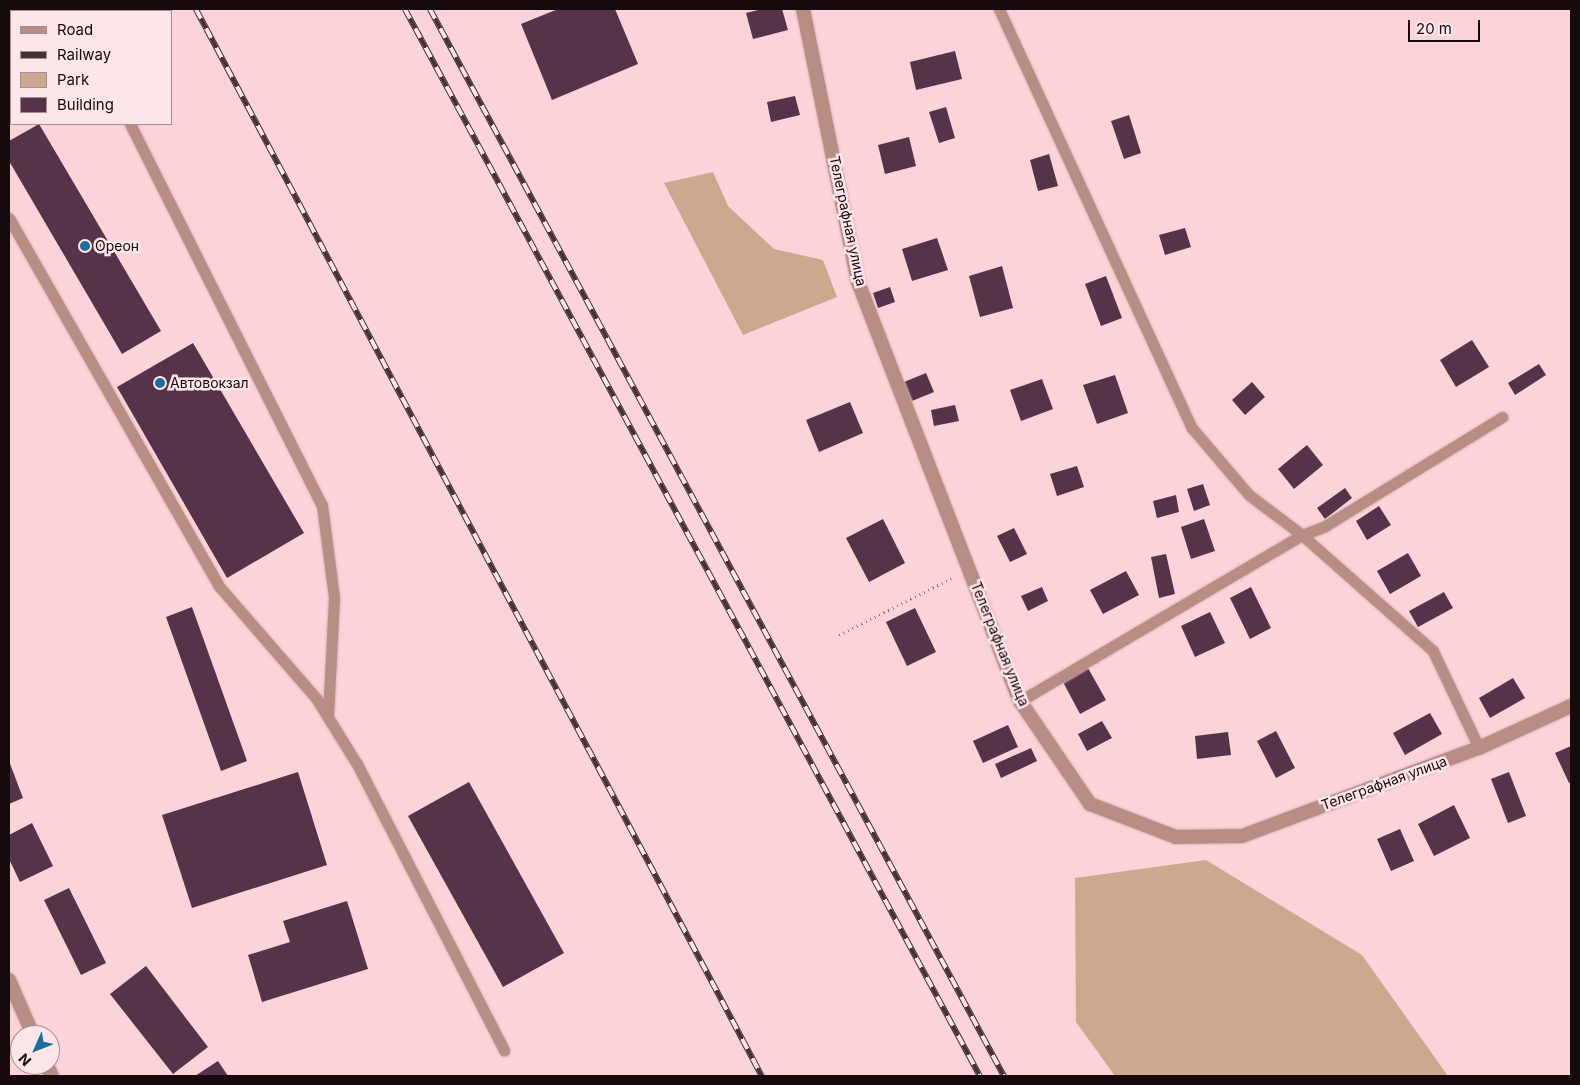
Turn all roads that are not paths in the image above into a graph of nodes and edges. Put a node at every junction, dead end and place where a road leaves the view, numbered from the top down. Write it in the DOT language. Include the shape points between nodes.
graph roads {
  1 [pos="803,9"];
  2 [pos="999,9"];
  3 [pos="131,125"];
  4 [pos="9,218"];
  5 [pos="1502,417"];
  6 [pos="1302,535"];
  7 [pos="1020,701"];
  8 [pos="1571,706"];
  9 [pos="328,717"];
  10 [pos="1479,748"];
  11 [pos="9,980"];
  12 [pos="29,1025"];
  13 [pos="504,1050"];
  1 -- 7 [label="street, Телеграфная улица" via="858,282"];
  2 -- 6 [label="lane" via="1192,428 1249,495"];
  3 -- 9 [label="lane" via="322,505 334,598"];
  4 -- 9 [label="lane" via="218,584 316,698"];
  5 -- 6 [label="lane" via="1325,526"];
  6 -- 7 [label="lane"];
  6 -- 10 [label="lane" via="1433,651"];
  7 -- 10 [label="street, Телеграфная улица" via="1090,804 1176,837 1242,836"];
  8 -- 10 [label="street, Телеграфная улица"];
  9 -- 13 [label="lane" via="357,764"];
  11 -- 12 [label="street"];
}
